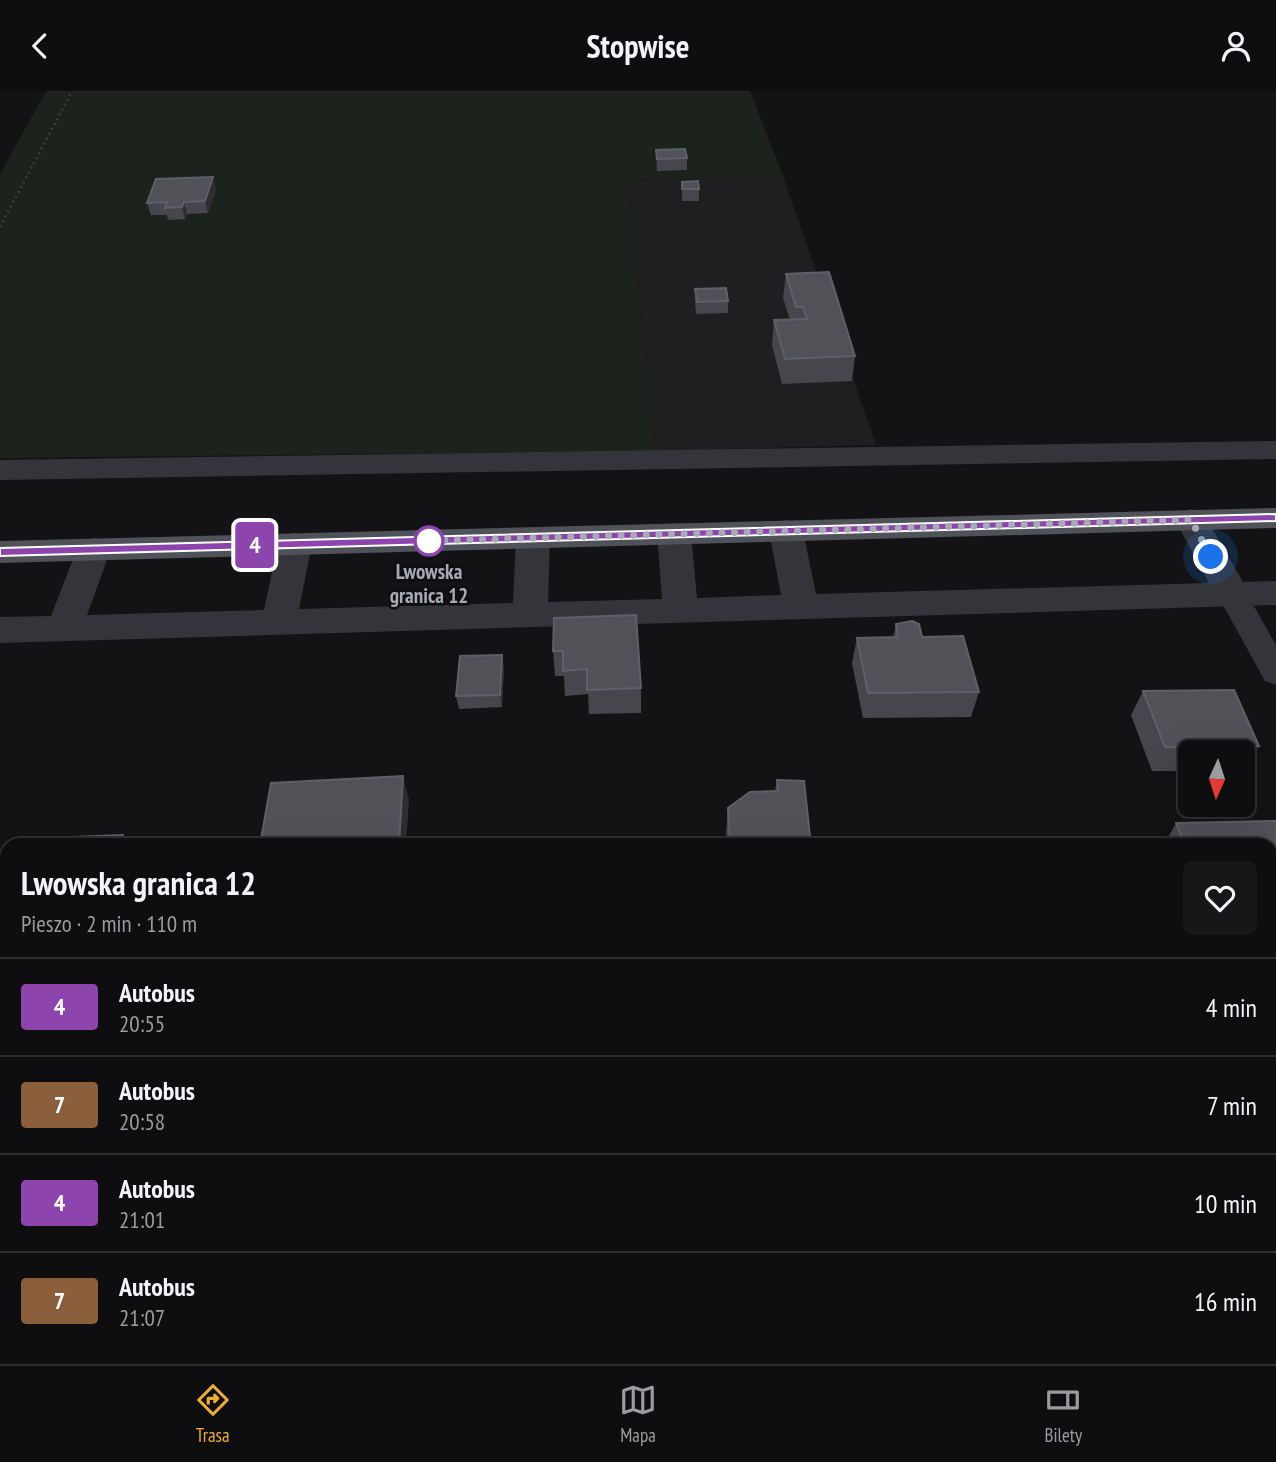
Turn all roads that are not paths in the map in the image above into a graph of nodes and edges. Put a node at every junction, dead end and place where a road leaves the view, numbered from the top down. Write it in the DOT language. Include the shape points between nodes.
graph roads {
  1 [pos="1276,450"];
  2 [pos="0,470"];
  3 [pos="1276,518"];
  4 [pos="1191,520"];
  5 [pos="786,531"];
  6 [pos="674,534"];
  7 [pos="533,538"];
  8 [pos="295,544"];
  9 [pos="94,549"];
  10 [pos="0,552"];
  11 [pos="1276,593"];
  12 [pos="1232,594"];
  13 [pos="801,605"];
  14 [pos="680,609"];
  15 [pos="530,614"];
  16 [pos="279,621"];
  17 [pos="64,628"];
  18 [pos="0,630"];
  19 [pos="1276,673"];
  1 -- 2 [label="street"];
  3 -- 4 [label="main road"];
  4 -- 5 [label="main road"];
  4 -- 12 [label="street"];
  5 -- 6 [label="main road"];
  5 -- 13 [label="street"];
  6 -- 7 [label="main road"];
  6 -- 14 [label="street"];
  7 -- 8 [label="main road"];
  7 -- 15 [label="street"];
  8 -- 9 [label="main road"];
  8 -- 16 [label="street"];
  9 -- 10 [label="main road"];
  9 -- 17 [label="street"];
  11 -- 12 [label="street"];
  12 -- 13 [label="street"];
  12 -- 19 [label="lane"];
  13 -- 14 [label="street"];
  14 -- 15 [label="street"];
  15 -- 16 [label="street"];
  16 -- 17 [label="street"];
  17 -- 18 [label="street"];
}
